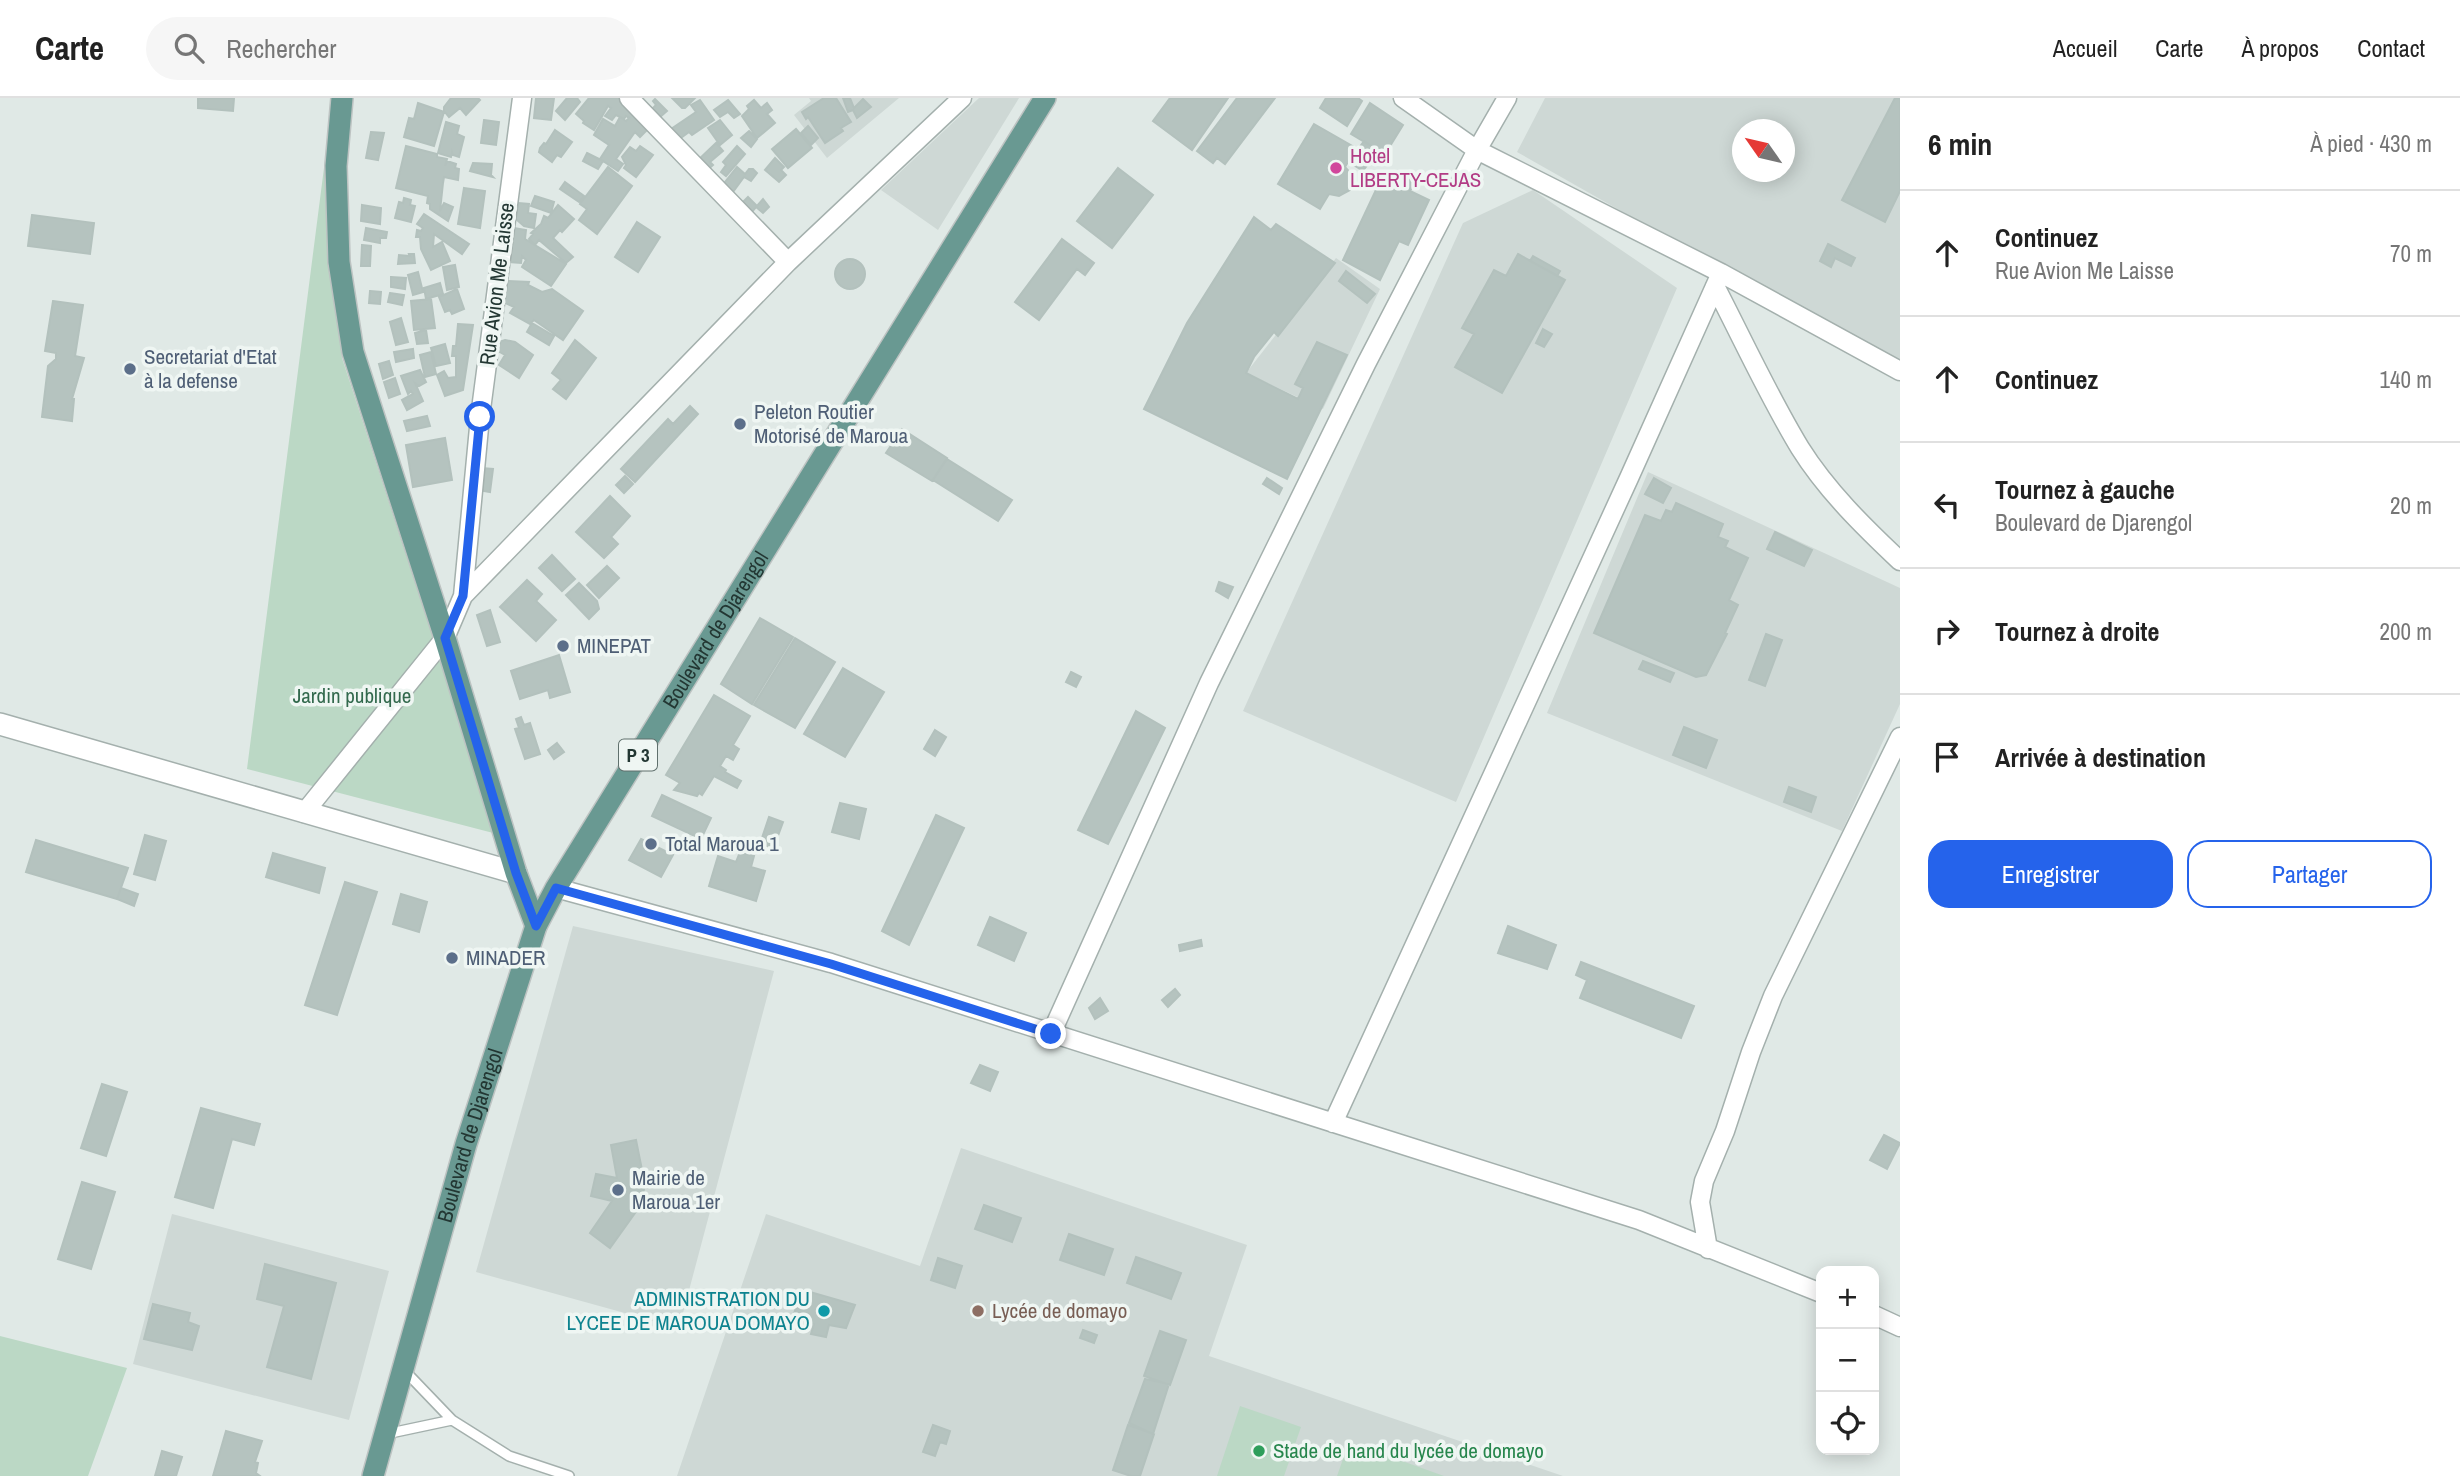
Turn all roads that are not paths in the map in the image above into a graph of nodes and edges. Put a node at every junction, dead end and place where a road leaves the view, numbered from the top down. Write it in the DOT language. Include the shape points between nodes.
graph roads {
  1 [pos="342,98"];
  2 [pos="522,98"];
  3 [pos="629,98"];
  4 [pos="962,98"];
  5 [pos="1045,98"];
  6 [pos="1403,98"];
  7 [pos="1507,98"];
  8 [pos="1476,150"];
  9 [pos="788,262"];
  10 [pos="1718,280"];
  11 [pos="1900,371"];
  12 [pos="1900,561"];
  13 [pos="463,596"];
  14 [pos="445,638"];
  15 [pos="0,724"];
  16 [pos="1900,737"];
  17 [pos="304,813"];
  18 [pos="516,873"];
  19 [pos="556,888"];
  20 [pos="536,926"];
  21 [pos="1051,1034"];
  22 [pos="1333,1123"];
  23 [pos="1708,1249"];
  24 [pos="1816,1291"];
  25 [pos="1879,1317"];
  26 [pos="1900,1327"];
  27 [pos="403,1369"];
  28 [pos="452,1420"];
  29 [pos="384,1434"];
  30 [pos="373,1476"];
  31 [pos="569,1476"];
  1 -- 14 [label="main road" via="336,166 339,262 353,352"];
  2 -- 13 [label="street, Rue Avion Me Laisse" via="480,417"];
  3 -- 9 [label="street"];
  4 -- 9 [label="street"];
  5 -- 19 [label="main road, Boulevard de Djarengol / P 3"];
  6 -- 8 [label="street"];
  7 -- 8 [label="street"];
  8 -- 10 [label="street"];
  8 -- 21 [label="street" via="1209,683"];
  9 -- 13 [label="street"];
  10 -- 11 [label="street"];
  10 -- 12 [label="street" via="1801,449 1864,528"];
  10 -- 22 [label="street"];
  13 -- 14 [label="street"];
  14 -- 17 [label="street"];
  14 -- 18 [label="main road"];
  15 -- 17 [label="street"];
  16 -- 23 [label="street" via="1773,996 1751,1052 1704,1181 1700,1202"];
  17 -- 18 [label="street"];
  18 -- 20 [label="main road"];
  19 -- 20 [label="main road, Boulevard de Djarengol / P 3"];
  19 -- 21 [label="street" via="831,964"];
  20 -- 27 [label="main road, Boulevard de Djarengol / P 3" via="466,1143"];
  21 -- 22 [label="street"];
  22 -- 23 [label="street" via="1639,1220"];
  23 -- 24 [label="street"];
  25 -- 26 [label="street"];
  27 -- 28 [label="lane"];
  27 -- 29 [label="main road, Boulevard de Djarengol / P 3"];
  28 -- 29 [label="lane"];
  28 -- 31 [label="lane" via="509,1456"];
  29 -- 30 [label="main road, Boulevard de Djarengol / P 3"];
}
